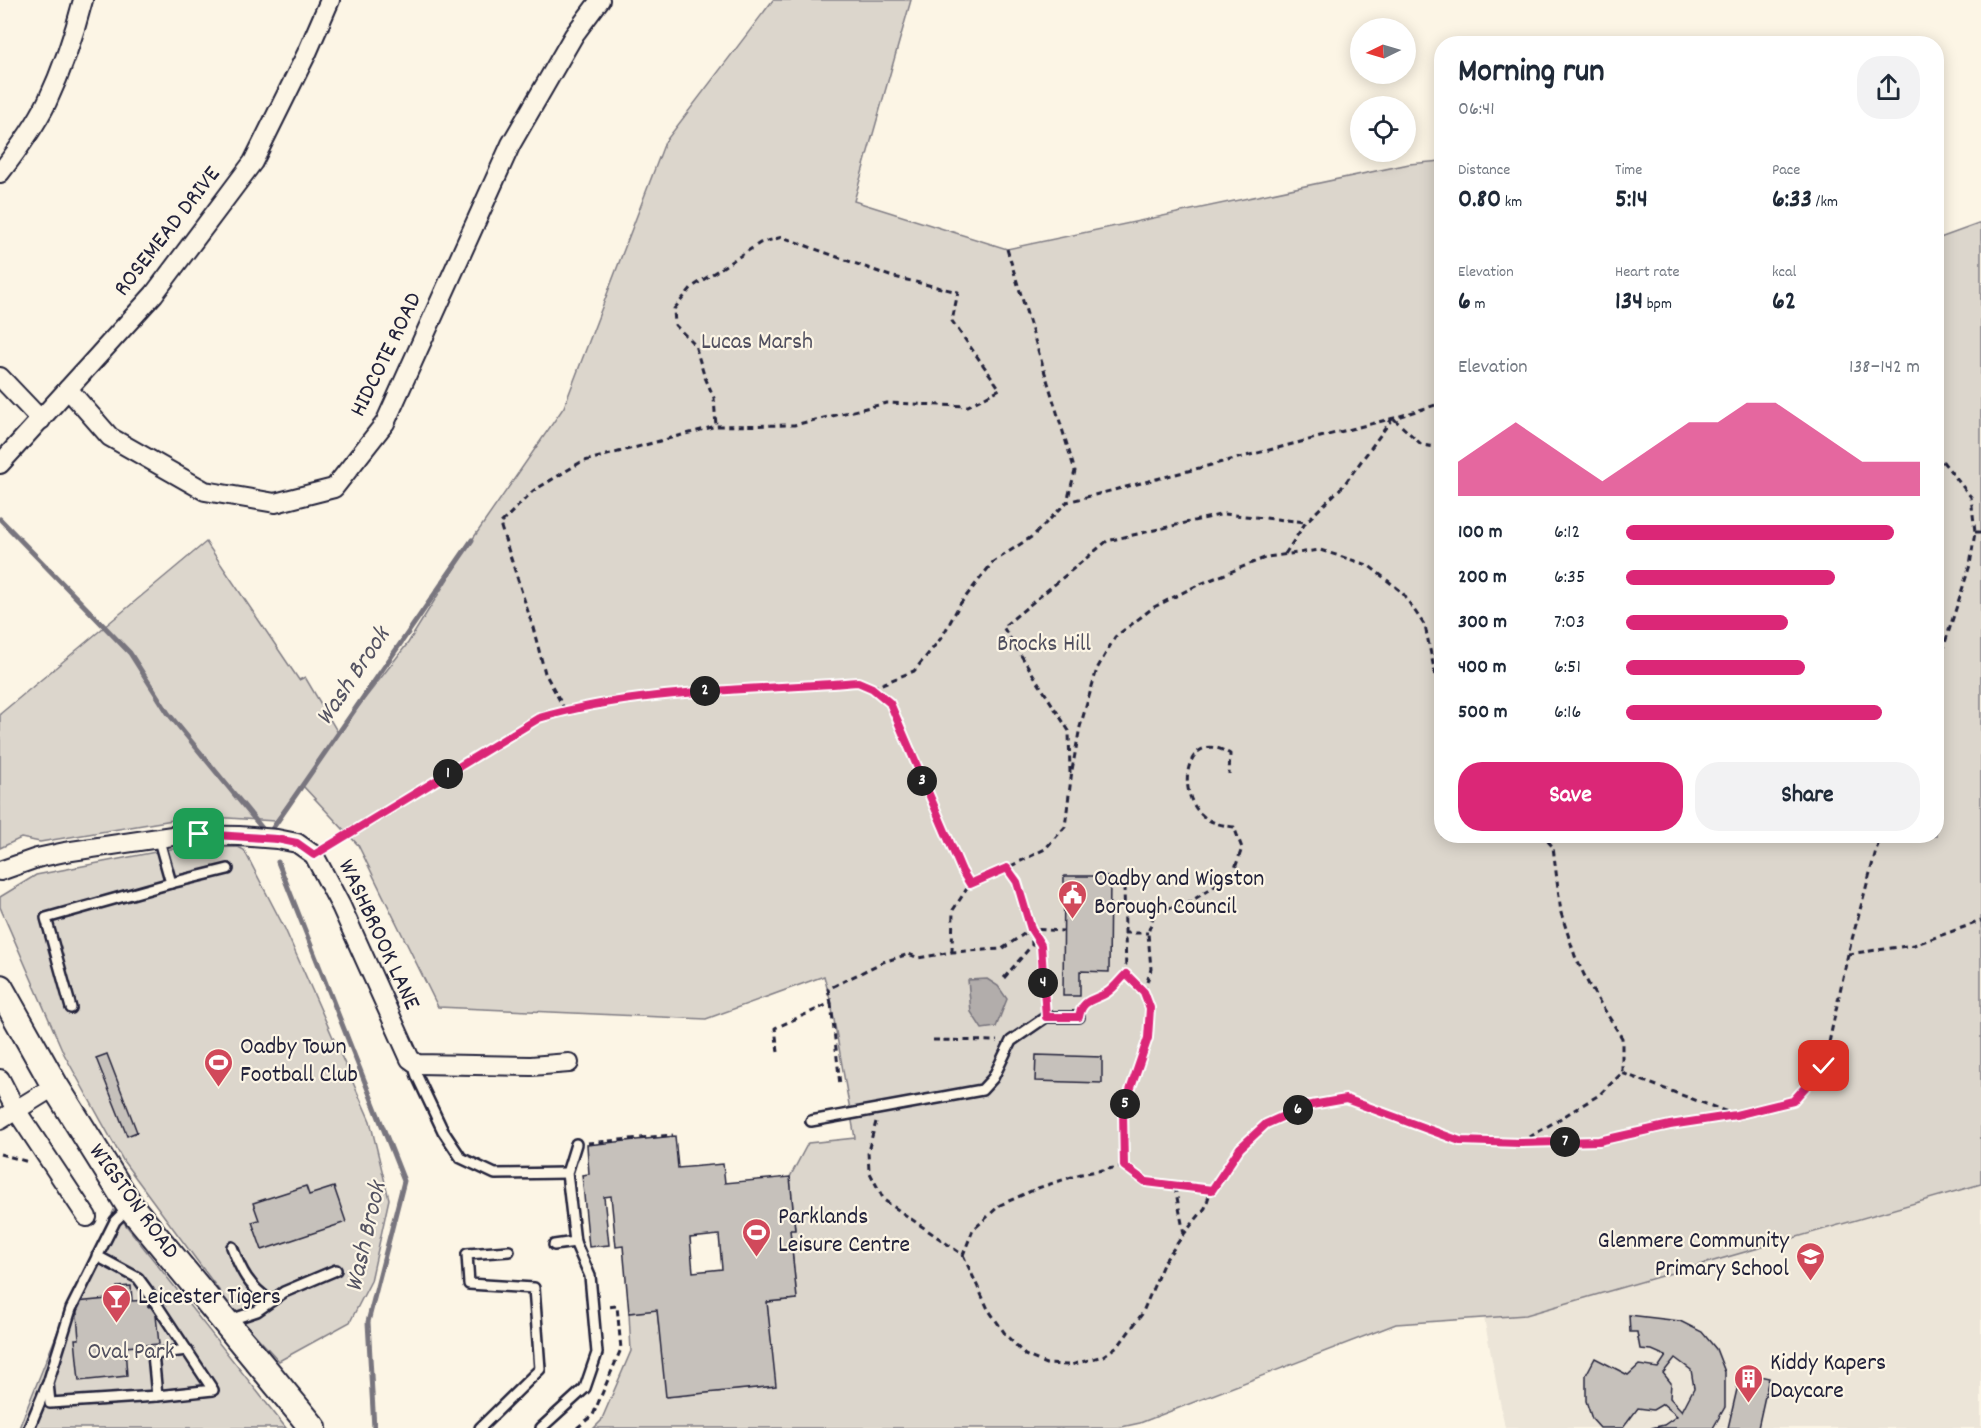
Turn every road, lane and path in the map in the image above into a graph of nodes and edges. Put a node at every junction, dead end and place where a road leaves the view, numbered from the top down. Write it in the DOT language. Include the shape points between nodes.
graph roads {
  1 [pos="82,0"];
  2 [pos="330,0"];
  3 [pos="600,0"];
  4 [pos="0,173"];
  5 [pos="1007,249"];
  6 [pos="0,376"];
  7 [pos="68,389"];
  8 [pos="1434,406"];
  9 [pos="1394,418"];
  10 [pos="41,420"];
  11 [pos="716,426"];
  12 [pos="1434,447"];
  13 [pos="1944,463"];
  14 [pos="0,464"];
  15 [pos="1066,502"];
  16 [pos="1306,522"];
  17 [pos="1975,532"];
  18 [pos="1981,532"];
  19 [pos="1284,555"];
  20 [pos="1944,646"];
  21 [pos="1434,668"];
  22 [pos="872,688"];
  23 [pos="565,710"];
  24 [pos="1229,774"];
  25 [pos="1070,783"];
  26 [pos="158,837"];
  27 [pos="1549,843"];
  28 [pos="1878,843"];
  29 [pos="314,855"];
  30 [pos="1007,868"];
  31 [pos="228,869"];
  32 [pos="0,871"];
  33 [pos="171,883"];
  34 [pos="970,884"];
  35 [pos="1124,886"];
  36 [pos="1981,921"];
  37 [pos="1031,929"];
  38 [pos="1063,931"];
  39 [pos="1124,933"];
  40 [pos="1148,933"];
  41 [pos="952,952"];
  42 [pos="1848,954"];
  43 [pos="1126,974"];
  44 [pos="1004,978"];
  45 [pos="0,988"];
  46 [pos="1144,992"];
  47 [pos="831,1003"];
  48 [pos="71,1008"];
  49 [pos="1046,1017"];
  50 [pos="1079,1017"];
  51 [pos="933,1040"];
  52 [pos="1011,1041"];
  53 [pos="778,1052"];
  54 [pos="569,1063"];
  55 [pos="417,1064"];
  56 [pos="1622,1074"];
  57 [pos="0,1079"];
  58 [pos="840,1085"];
  59 [pos="55,1086"];
  60 [pos="880,1108"];
  61 [pos="16,1110"];
  62 [pos="1736,1115"];
  63 [pos="0,1120"];
  64 [pos="811,1120"];
  65 [pos="673,1135"];
  66 [pos="1520,1143"];
  67 [pos="576,1144"];
  68 [pos="1124,1166"];
  69 [pos="567,1173"];
  70 [pos="1175,1186"];
  71 [pos="1212,1190"];
  72 [pos="130,1206"];
  73 [pos="87,1217"];
  74 [pos="1184,1234"];
  75 [pos="575,1242"];
  76 [pos="554,1245"];
  77 [pos="232,1247"];
  78 [pos="509,1251"];
  79 [pos="97,1256"];
  80 [pos="963,1256"];
  81 [pos="336,1270"];
  82 [pos="271,1301"];
  83 [pos="224,1322"];
  84 [pos="187,1350"];
  85 [pos="48,1383"];
  86 [pos="157,1396"];
  87 [pos="29,1428"];
  88 [pos="313,1428"];
  89 [pos="480,1428"];
  90 [pos="541,1428"];
  1 -- 4 [label="street" via="46,103"];
  2 -- 7 [label="street, ROSEMEAD DRIVE" via="253,162 154,294"];
  3 -- 7 [label="street, HIDCOTE ROAD" via="574,35 511,144 385,423 334,488 275,503 206,491 110,437"];
  5 -- 15 [label="path" via="1075,471"];
  6 -- 10 [label="street"];
  7 -- 10 [label="street, ROSEMEAD DRIVE"];
  8 -- 9 [label="path"];
  9 -- 12 [label="path" via="1422,445"];
  9 -- 15 [label="path"];
  9 -- 16 [label="path" via="1343,486"];
  10 -- 14 [label="street, ROSEMEAD DRIVE"];
  11 -- 11 [label="path" via="714,398 695,345 675,325 674,309 692,287 760,243 782,237 890,276 958,292 952,321 1000,389 968,406 887,403 795,425"];
  11 -- 23 [label="path" via="580,462 533,490 500,524 545,673"];
  13 -- 17 [label="path" via="1971,497"];
  15 -- 22 [label="path" via="1033,536 993,562 914,671"];
  16 -- 19 [label="path"];
  16 -- 25 [label="path" via="1224,514 1107,541 1003,627 1069,731"];
  17 -- 18 [label="path"];
  17 -- 20 [label="path" via="1970,566"];
  19 -- 21 [label="path" via="1320,550 1368,565 1402,592 1425,626"];
  19 -- 25 [label="path" via="1267,557 1198,585 1154,608 1115,637 1097,669 1080,727"];
  22 -- 23 [label="path" via="858,682 706,691"];
  22 -- 34 [label="path" via="890,703"];
  23 -- 29 [label="path" via="539,718"];
  24 -- 40 [label="path" via="1230,754 1220,748 1202,748 1191,758 1186,781 1190,801 1200,814 1214,823 1234,827 1242,848 1233,874 1186,904 1155,911"];
  25 -- 30 [label="path" via="1065,827 1045,849"];
  26 -- 29 [label="street, WASHBROOK LANE" via="199,834 277,839 297,843"];
  26 -- 32 [label="street, WASHBROOK LANE" via="37,858"];
  26 -- 33 [label="lane"];
  27 -- 56 [label="path" via="1561,913 1575,956 1622,1038"];
  28 -- 42 [label="path"];
  29 -- 55 [label="street, WASHBROOK LANE" via="410,1059"];
  30 -- 34 [label="path"];
  30 -- 37 [label="path" via="1017,882"];
  31 -- 33 [label="lane"];
  33 -- 48 [label="lane" via="46,918"];
  34 -- 41 [label="path" via="954,910"];
  35 -- 39 [label="path"];
  36 -- 42 [label="path" via="1914,945"];
  37 -- 38 [label="path"];
  37 -- 41 [label="path" via="1002,949"];
  37 -- 44 [label="path" via="1032,945"];
  37 -- 49 [label="path" via="1041,945"];
  39 -- 40 [label="path"];
  39 -- 43 [label="path"];
  40 -- 46 [label="path" via="1150,969"];
  41 -- 47 [label="path" via="918,958 909,954 883,962 828,989"];
  42 -- 62 [label="path" via="1824,1066 1793,1101"];
  43 -- 46 [label="path"];
  43 -- 50 [label="path" via="1107,993 1081,1008"];
  45 -- 59 [label="main road, WIGSTON ROAD"];
  46 -- 68 [label="path" via="1150,1008 1148,1038 1123,1111"];
  47 -- 53 [label="path" via="775,1028"];
  47 -- 58 [label="path"];
  49 -- 50 [label="lane"];
  49 -- 52 [label="lane"];
  51 -- 52 [label="path"];
  52 -- 60 [label="lane" via="993,1078 982,1090"];
  54 -- 55 [label="street"];
  55 -- 69 [label="lane, WASHBROOK LANE" via="417,1076 443,1131 461,1158 495,1174"];
  56 -- 62 [label="path"];
  56 -- 66 [label="path" via="1599,1095"];
  57 -- 61 [label="street, WIGSTON ROAD"];
  59 -- 61 [label="street"];
  59 -- 72 [label="main road, WIGSTON ROAD"];
  60 -- 64 [label="lane"];
  60 -- 80 [label="path" via="868,1151 869,1171 884,1200"];
  61 -- 63 [label="street"];
  61 -- 73 [label="street, WIGSTON ROAD"];
  62 -- 66 [label="path" via="1599,1141"];
  65 -- 67 [label="path"];
  66 -- 71 [label="path" via="1460,1141 1346,1099 1306,1106 1266,1124 1240,1148"];
  67 -- 69 [label="lane"];
  68 -- 70 [label="path" via="1146,1182"];
  68 -- 80 [label="path" via="1082,1174 1000,1205 973,1230"];
  69 -- 75 [label="lane"];
  70 -- 71 [label="path"];
  70 -- 74 [label="path"];
  71 -- 74 [label="path" via="1205,1208"];
  72 -- 79 [label="lane" via="115,1221"];
  72 -- 83 [label="main road, WIGSTON ROAD"];
  74 -- 80 [label="path" via="1164,1262 1142,1314 1119,1345 1103,1356 1071,1365 1046,1364 1025,1355 988,1309"];
  75 -- 76 [label="lane"];
  75 -- 90 [label="lane" via="590,1276 597,1353 585,1388"];
  77 -- 82 [label="lane" via="247,1281"];
  78 -- 89 [label="lane" via="467,1254 469,1284 534,1288 540,1369"];
  79 -- 84 [label="lane" via="138,1278"];
  79 -- 85 [label="lane" via="71,1309"];
  81 -- 82 [label="lane"];
  82 -- 83 [label="lane" via="256,1311"];
  83 -- 88 [label="main road, WIGSTON ROAD"];
  84 -- 86 [label="lane" via="153,1354"];
  84 -- 86 [label="lane" via="213,1390"];
  85 -- 86 [label="lane" via="50,1403"];
  85 -- 87 [label="lane"];
}
